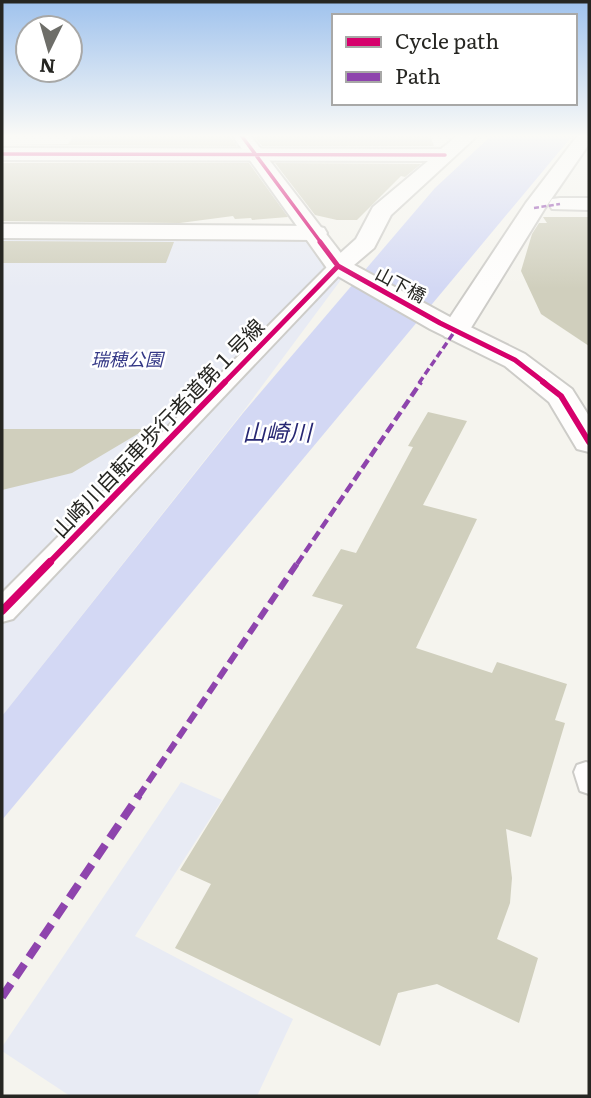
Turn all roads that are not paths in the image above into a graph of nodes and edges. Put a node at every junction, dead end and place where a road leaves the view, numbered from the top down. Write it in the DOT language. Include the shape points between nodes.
graph roads {
  1 [pos="279,186"];
  2 [pos="410,186"];
  3 [pos="549,186"];
  4 [pos="560,204"];
  5 [pos="589,204"];
  6 [pos="2,231"];
  7 [pos="316,233"];
  8 [pos="342,270"];
  9 [pos="448,327"];
  10 [pos="589,442"];
  11 [pos="2,611"];
  1 -- 7 [label="street"];
  2 -- 8 [label="street" via="381,212 366,243"];
  3 -- 9 [label="street"];
  4 -- 5 [label="street"];
  6 -- 7 [label="street"];
  7 -- 8 [label="street"];
  8 -- 9 [label="street, 山下橋"];
  8 -- 11 [label="street, 山崎川自転車歩行者道第１号線"];
  9 -- 10 [label="street, 山下橋" via="515,360 561,396"];
}
